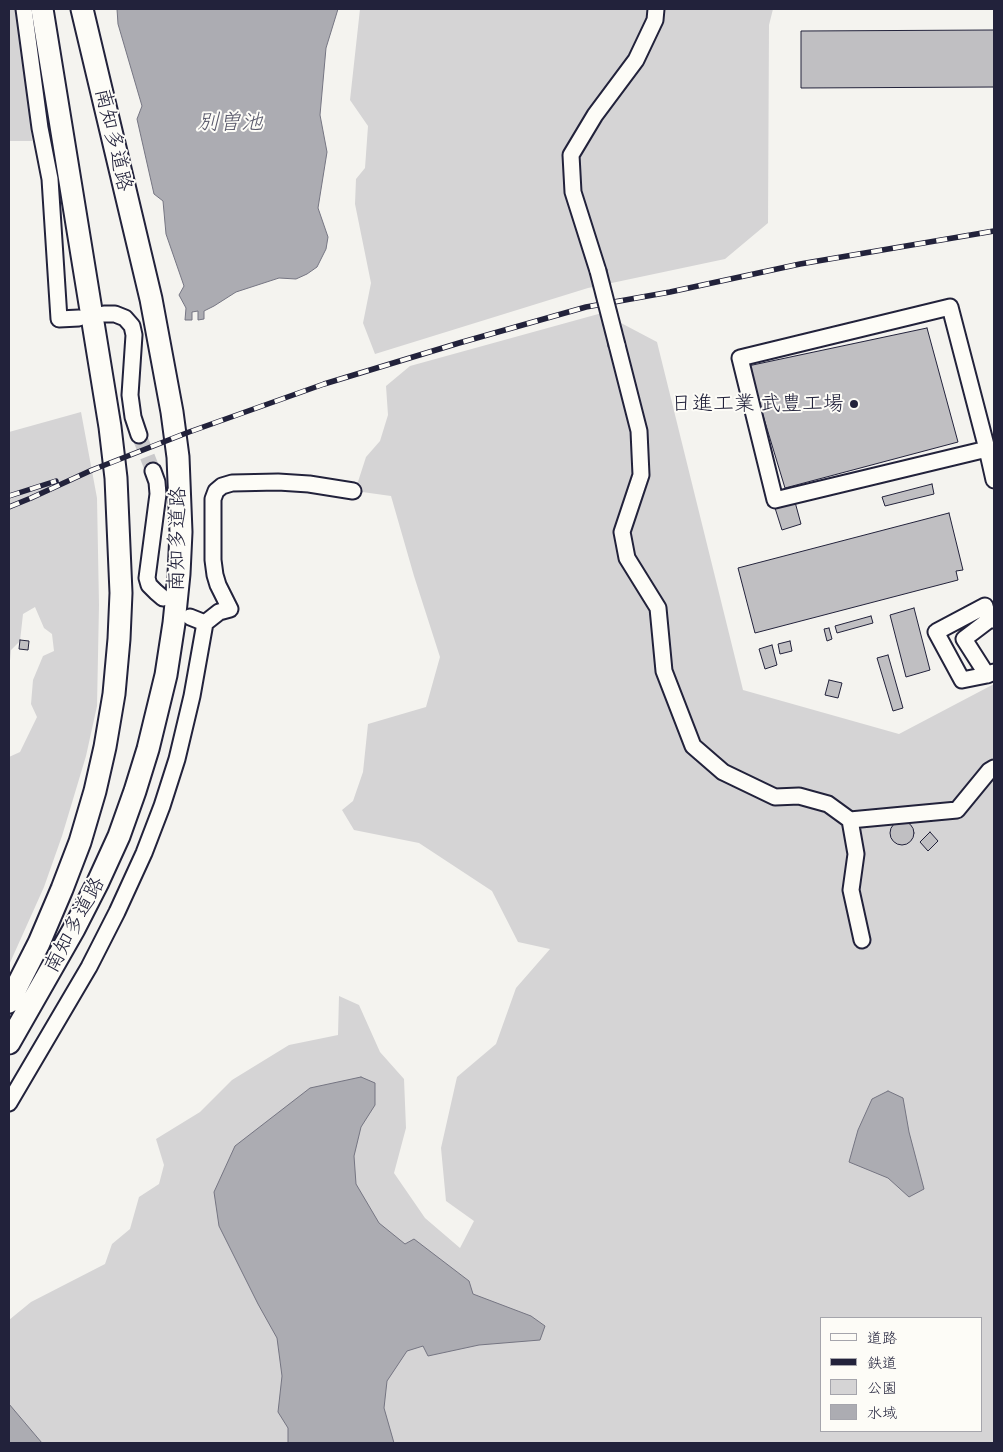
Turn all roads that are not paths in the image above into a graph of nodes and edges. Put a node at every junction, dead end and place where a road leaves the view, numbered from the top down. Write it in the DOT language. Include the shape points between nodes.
graph roads {
  1 [pos="24,9"];
  2 [pos="42,9"];
  3 [pos="82,9"];
  4 [pos="656,9"];
  5 [pos="104,314"];
  6 [pos="79,318"];
  7 [pos="139,435"];
  8 [pos="987,449"];
  9 [pos="153,471"];
  10 [pos="994,480"];
  11 [pos="353,491"];
  12 [pos="163,598"];
  13 [pos="190,617"];
  14 [pos="992,620"];
  15 [pos="205,622"];
  16 [pos="990,673"];
  17 [pos="994,768"];
  18 [pos="850,820"];
  19 [pos="862,940"];
  20 [pos="9,1002"];
  21 [pos="9,1043"];
  22 [pos="9,1103"];
  1 -- 6 [label="street" via="50,179 59,319"];
  2 -- 20 [label="highway, 南知多道路" via="110,427 116,478 121,593 114,694 95,791 62,889"];
  3 -- 21 [label="highway, 南知多道路" via="151,299 170,403 178,457 179,574 166,675 148,749 126,818 78,921"];
  4 -- 18 [label="street, bridge" via="655,20 636,60 595,115 571,155 573,192 598,271 639,431 641,475 622,532 627,558 658,608 664,671 693,746 723,772 766,793 775,797 799,796 828,804"];
  5 -- 7 [label="street" via="125,318 132,326 130,395"];
  8 -- 8 [label="street" via="950,307 740,358 775,500"];
  8 -- 10 [label="street"];
  9 -- 12 [label="street" via="158,494 147,578 149,585"];
  11 -- 15 [label="street" via="278,482 232,483 216,491 213,499 213,560 218,585 230,609"];
  13 -- 15 [label="street"];
  14 -- 16 [label="street" via="964,639"];
  14 -- 16 [label="street" via="985,606 936,632 962,680"];
  15 -- 22 [label="street" via="177,760 144,853 89,967"];
  17 -- 18 [label="street" via="957,810"];
  18 -- 19 [label="street" via="856,854 851,890"];
}
